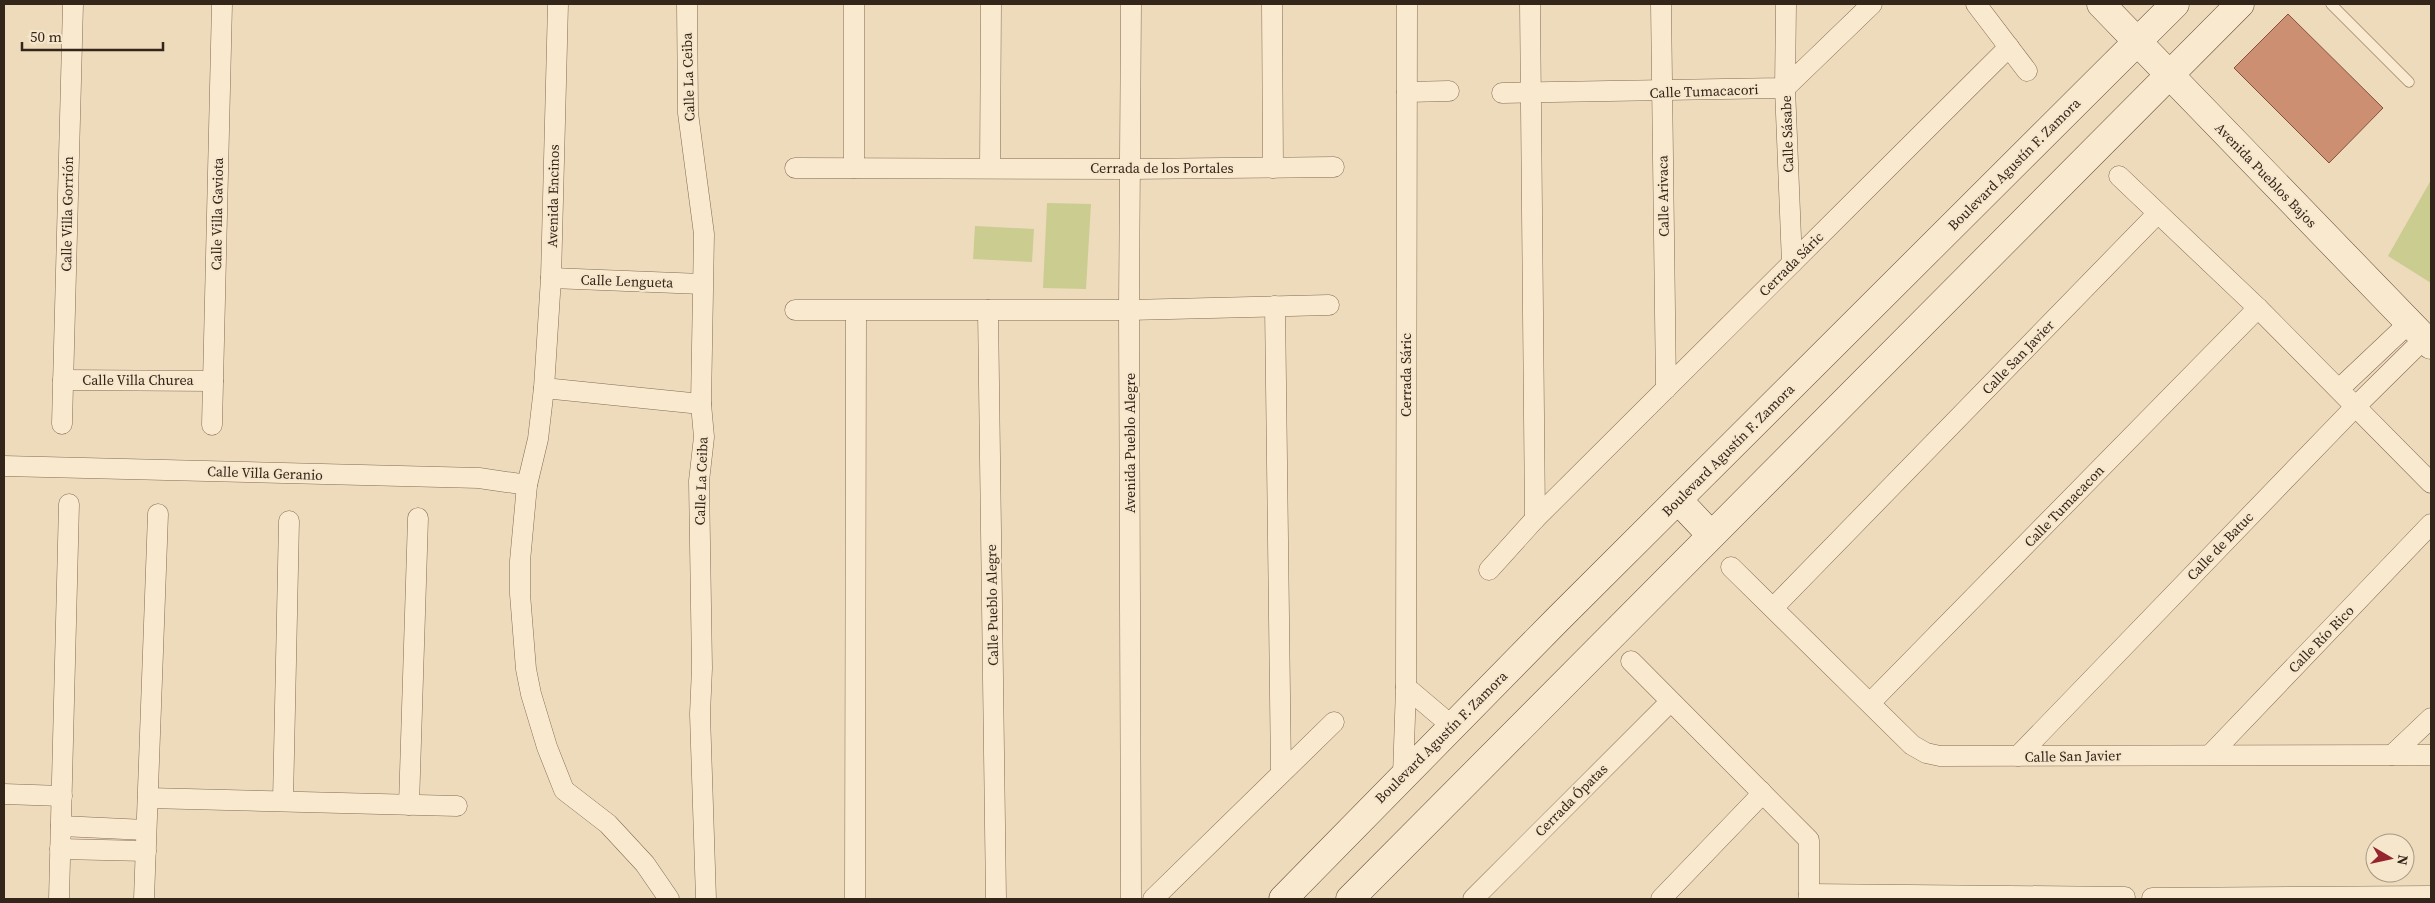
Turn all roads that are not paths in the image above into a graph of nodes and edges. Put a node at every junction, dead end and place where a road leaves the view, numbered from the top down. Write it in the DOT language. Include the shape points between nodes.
graph roads {
  1 [pos="73,4"];
  2 [pos="222,4"];
  3 [pos="558,4"];
  4 [pos="687,4"];
  5 [pos="854,4"];
  6 [pos="991,4"];
  7 [pos="1130,4"];
  8 [pos="1272,4"];
  9 [pos="1407,4"];
  10 [pos="1530,4"];
  11 [pos="1662,4"];
  12 [pos="1786,4"];
  13 [pos="1872,4"];
  14 [pos="1976,4"];
  15 [pos="2101,4"];
  16 [pos="2175,4"];
  17 [pos="2240,4"];
  18 [pos="2331,4"];
  19 [pos="2136,43"];
  20 [pos="2009,47"];
  21 [pos="2027,71"];
  22 [pos="2169,76"];
  23 [pos="2409,82"];
  24 [pos="1785,88"];
  25 [pos="1449,91"];
  26 [pos="1407,92"];
  27 [pos="1661,92"];
  28 [pos="1502,93"];
  29 [pos="1530,94"];
  30 [pos="990,167"];
  31 [pos="1334,167"];
  32 [pos="795,168"];
  33 [pos="854,168"];
  34 [pos="1273,168"];
  35 [pos="1130,170"];
  36 [pos="2118,176"];
  37 [pos="2157,214"];
  38 [pos="1792,263"];
  39 [pos="551,278"];
  40 [pos="702,284"];
  41 [pos="1329,305"];
  42 [pos="1275,306"];
  43 [pos="2258,308"];
  44 [pos="795,310"];
  45 [pos="988,310"];
  46 [pos="1129,310"];
  47 [pos="856,311"];
  48 [pos="2422,335"];
  49 [pos="63,380"];
  50 [pos="213,381"];
  51 [pos="544,388"];
  52 [pos="1666,389"];
  53 [pos="2340,389"];
  54 [pos="700,404"];
  55 [pos="2355,407"];
  56 [pos="62,424"];
  57 [pos="212,425"];
  58 [pos="4,466"];
  59 [pos="2431,483"];
  60 [pos="527,484"];
  61 [pos="1678,500"];
  62 [pos="69,504"];
  63 [pos="158,514"];
  64 [pos="418,518"];
  65 [pos="1534,519"];
  66 [pos="289,522"];
  67 [pos="2431,524"];
  68 [pos="1711,535"];
  69 [pos="1731,566"];
  70 [pos="1489,570"];
  71 [pos="1774,607"];
  72 [pos="1631,661"];
  73 [pos="1406,687"];
  74 [pos="1670,702"];
  75 [pos="1870,703"];
  76 [pos="2431,718"];
  77 [pos="1334,722"];
  78 [pos="1452,726"];
  79 [pos="2211,754"];
  80 [pos="2431,754"];
  81 [pos="2392,755"];
  82 [pos="2018,756"];
  83 [pos="1281,773"];
  84 [pos="1403,776"];
  85 [pos="1760,791"];
  86 [pos="4,794"];
  87 [pos="62,796"];
  88 [pos="148,798"];
  89 [pos="283,802"];
  90 [pos="409,805"];
  91 [pos="457,806"];
  92 [pos="61,826"];
  93 [pos="146,830"];
  94 [pos="60,849"];
  95 [pos="146,851"];
  96 [pos="1132,890"];
  97 [pos="1809,896"];
  98 [pos="2431,896"];
  99 [pos="1666,897"];
  100 [pos="1936,897"];
  101 [pos="2125,897"];
  102 [pos="2069,898"];
  103 [pos="2152,898"];
  104 [pos="2204,898"];
  105 [pos="2343,898"];
  106 [pos="59,899"];
  107 [pos="144,899"];
  108 [pos="669,899"];
  109 [pos="706,899"];
  110 [pos="855,899"];
  111 [pos="996,899"];
  112 [pos="1142,899"];
  113 [pos="1153,899"];
  114 [pos="1283,899"];
  115 [pos="1350,899"];
  116 [pos="1473,899"];
  1 -- 49 [label="street, Calle Villa Gorrión"];
  2 -- 50 [label="street, Calle Villa Gaviota"];
  3 -- 39 [label="street, Avenida Encinos"];
  4 -- 40 [label="street, Calle La Ceiba" via="688,112 704,234"];
  5 -- 33 [label="street"];
  6 -- 30 [label="street"];
  7 -- 35 [label="street, Avenida Pueblo Alegre"];
  8 -- 34 [label="street"];
  9 -- 26 [label="street, Cerrada Sáric"];
  10 -- 29 [label="street"];
  11 -- 27 [label="street, Calle Arivaca"];
  12 -- 24 [label="street, Calle Sásabe"];
  13 -- 24 [label="street"];
  14 -- 20 [label="street"];
  15 -- 19 [label="street, Avenida Pueblos Bajos"];
  16 -- 19 [label="street, Boulevard Agustín F. Zamora"];
  17 -- 22 [label="street"];
  18 -- 23 [label="lane"];
  19 -- 22 [label="street, Avenida Pueblos Bajos"];
  19 -- 61 [label="street, Boulevard Agustín F. Zamora"];
  20 -- 21 [label="street"];
  20 -- 38 [label="street, Cerrada Sáric"];
  22 -- 48 [label="street, Avenida Pueblos Bajos"];
  22 -- 68 [label="street"];
  24 -- 27 [label="street, Calle Tumacacori"];
  24 -- 38 [label="street, Calle Sásabe"];
  25 -- 26 [label="street"];
  26 -- 73 [label="street, Cerrada Sáric"];
  27 -- 29 [label="street, Calle Tumacacori"];
  27 -- 52 [label="street, Calle Arivaca"];
  28 -- 29 [label="street, Calle Tumacacori"];
  29 -- 65 [label="street"];
  30 -- 33 [label="street, Cerrada de los Portales"];
  30 -- 35 [label="street, Cerrada de los Portales"];
  31 -- 34 [label="street, Cerrada de los Portales"];
  32 -- 33 [label="street, Cerrada de los Portales"];
  34 -- 35 [label="street, Cerrada de los Portales"];
  35 -- 46 [label="street, Avenida Pueblo Alegre"];
  36 -- 37 [label="street"];
  37 -- 43 [label="street"];
  37 -- 71 [label="street, Calle San Javier"];
  38 -- 52 [label="street, Cerrada Sáric"];
  39 -- 40 [label="street, Calle Lengueta"];
  39 -- 51 [label="street, Avenida Encinos"];
  40 -- 54 [label="street, Calle La Ceiba"];
  41 -- 42 [label="street"];
  42 -- 46 [label="street"];
  42 -- 83 [label="street"];
  43 -- 53 [label="street"];
  43 -- 75 [label="street, Calle Tumacacon"];
  44 -- 47 [label="street"];
  45 -- 46 [label="street"];
  45 -- 47 [label="street"];
  45 -- 111 [label="street, Calle Pueblo Alegre"];
  46 -- 96 [label="street, Avenida Pueblo Alegre"];
  47 -- 110 [label="street"];
  48 -- 53 [label="street"];
  48 -- 55 [label="street, Calle de Batuc"];
  49 -- 50 [label="street, Calle Villa Churea"];
  49 -- 56 [label="street, Calle Villa Gorrión"];
  50 -- 57 [label="street, Calle Villa Gaviota"];
  51 -- 54 [label="street"];
  51 -- 60 [label="street, Avenida Encinos" via="538,439"];
  52 -- 65 [label="street, Cerrada Sáric"];
  53 -- 55 [label="street"];
  54 -- 109 [label="street, Calle La Ceiba" via="704,437 699,481 700,714"];
  55 -- 59 [label="street"];
  55 -- 82 [label="street, Calle de Batuc"];
  58 -- 60 [label="street, Calle Villa Geranio" via="479,478"];
  60 -- 108 [label="street, Avenida Encinos" via="520,594 526,669 547,747 564,790 608,824 645,864"];
  61 -- 68 [label="street"];
  61 -- 78 [label="street, Boulevard Agustín F. Zamora"];
  62 -- 87 [label="street"];
  63 -- 88 [label="street"];
  64 -- 90 [label="street"];
  65 -- 70 [label="street, Cerrada Sáric"];
  66 -- 89 [label="street"];
  67 -- 79 [label="street, Calle Río Rico"];
  68 -- 115 [label="street"];
  69 -- 71 [label="street, Calle San Javier"];
  71 -- 75 [label="street, Calle San Javier"];
  72 -- 74 [label="street"];
  73 -- 78 [label="street"];
  73 -- 84 [label="street, Cerrada Sáric"];
  74 -- 85 [label="street"];
  74 -- 116 [label="street, Cerrada Ópatas"];
  75 -- 82 [label="street, Calle San Javier" via="1912,745 1926,753 1940,756"];
  76 -- 81 [label="street"];
  77 -- 83 [label="street"];
  78 -- 84 [label="street, Boulevard Agustín F. Zamora"];
  79 -- 81 [label="street, Calle San Javier"];
  79 -- 82 [label="street, Calle San Javier"];
  80 -- 81 [label="street, Calle San Javier"];
  83 -- 113 [label="street"];
  84 -- 114 [label="street, Boulevard Agustín F. Zamora"];
  85 -- 97 [label="street" via="1809,840"];
  85 -- 99 [label="street" via="1760,796"];
  86 -- 87 [label="street"];
  87 -- 92 [label="street"];
  88 -- 89 [label="street"];
  88 -- 93 [label="street"];
  89 -- 90 [label="street"];
  90 -- 91 [label="street"];
  92 -- 93 [label="street"];
  92 -- 94 [label="street"];
  93 -- 95 [label="street"];
  94 -- 95 [label="street"];
  94 -- 106 [label="street"];
  95 -- 107 [label="street"];
  96 -- 112 [label="street, Avenida Pueblo Alegre"];
  97 -- 100 [label="street"];
  98 -- 105 [label="street"];
  100 -- 102 [label="street"];
  101 -- 102 [label="street"];
  103 -- 104 [label="street"];
  104 -- 105 [label="street"];
}
